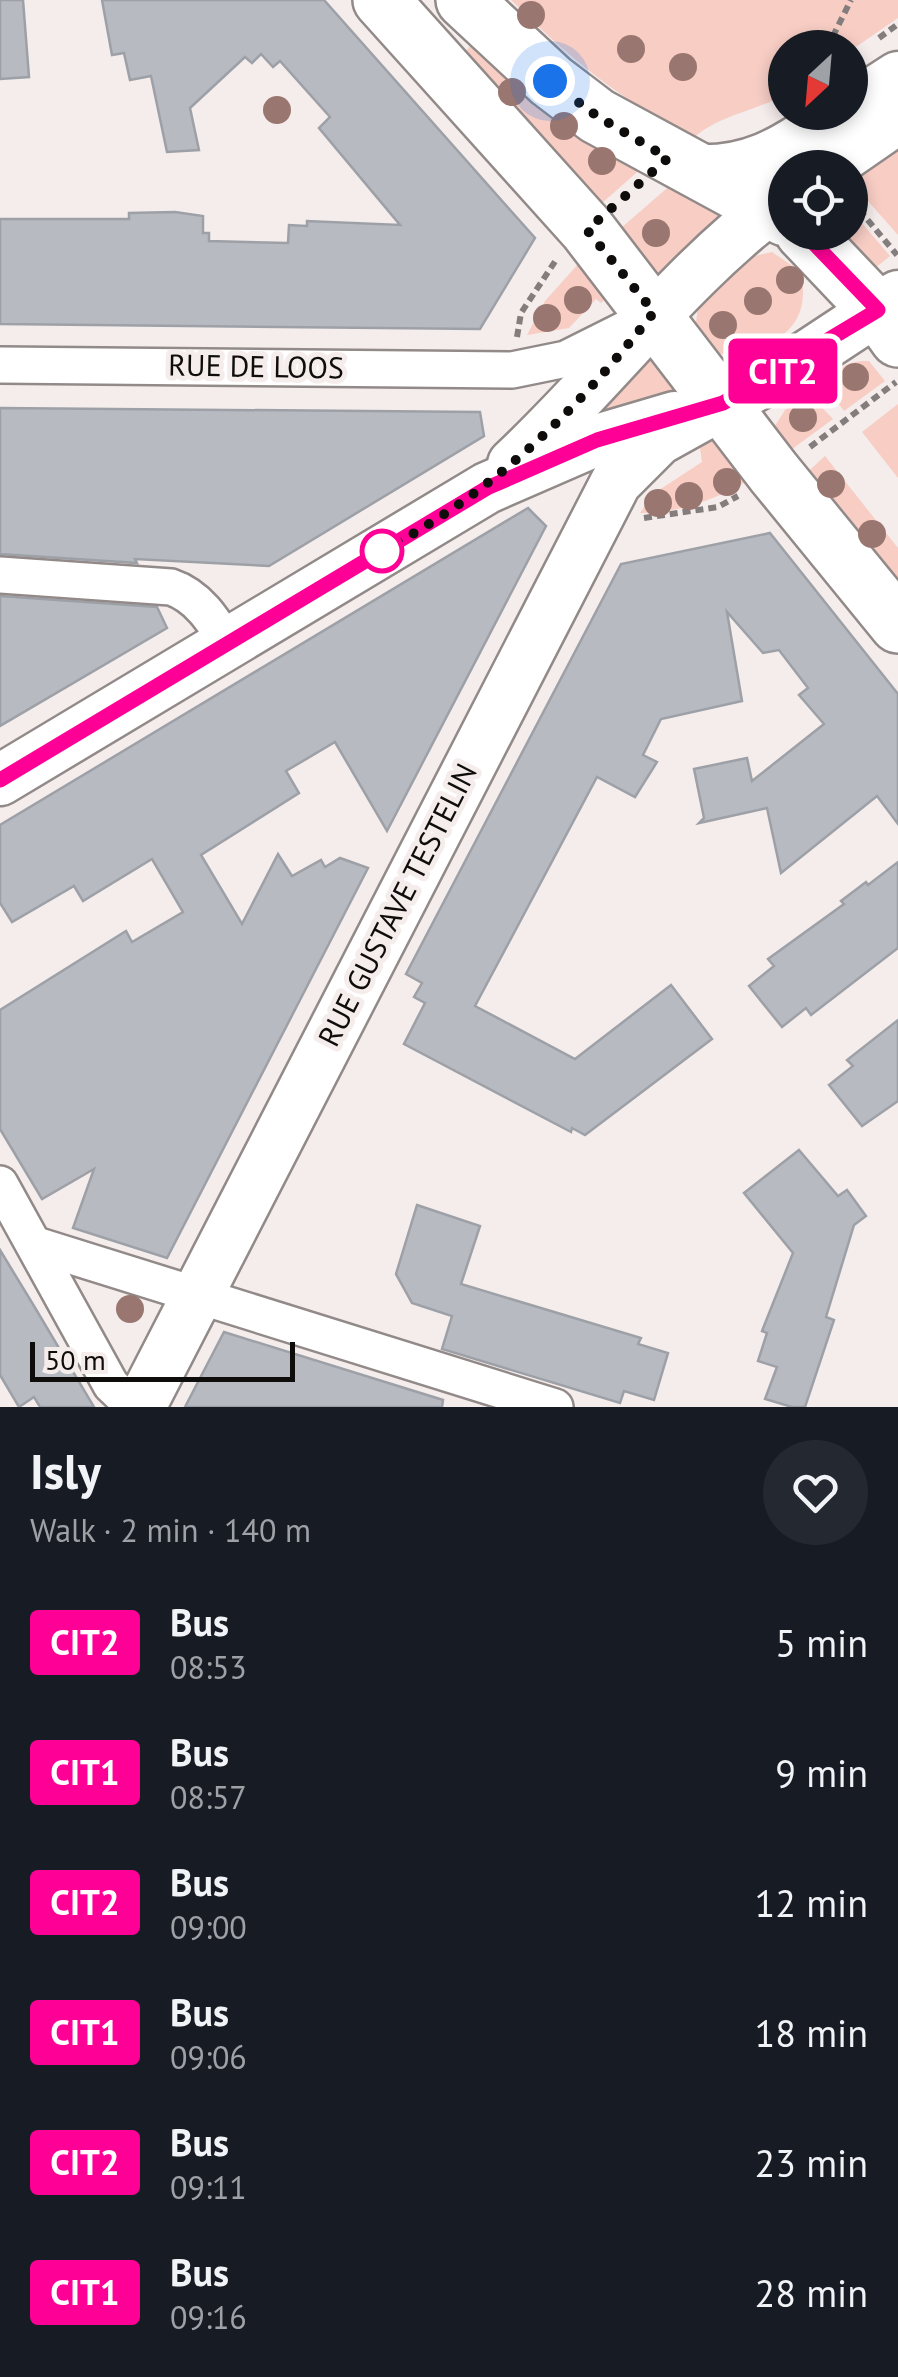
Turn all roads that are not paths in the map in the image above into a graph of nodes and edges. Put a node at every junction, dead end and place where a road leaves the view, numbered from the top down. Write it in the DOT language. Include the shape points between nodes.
graph roads {
  1 [pos="382,0"];
  2 [pos="464,0"];
  3 [pos="898,77"];
  4 [pos="868,96"];
  5 [pos="898,118"];
  6 [pos="812,130"];
  7 [pos="852,150"];
  8 [pos="692,170"];
  9 [pos="768,206"];
  10 [pos="768,227"];
  11 [pos="823,250"];
  12 [pos="654,312"];
  13 [pos="891,315"];
  14 [pos="0,365"];
  15 [pos="723,403"];
  16 [pos="487,488"];
  17 [pos="0,575"];
  18 [pos="898,625"];
  19 [pos="228,644"];
  20 [pos="0,780"];
  21 [pos="0,1184"];
  22 [pos="36,1245"];
  23 [pos="196,1294"];
  24 [pos="137,1407"];
  25 [pos="555,1407"];
  1 -- 12 [label="main road"];
  2 -- 8 [label="main road" via="576,101"];
  3 -- 4 [label="street"];
  5 -- 7 [label="street"];
  6 -- 8 [label="street" via="756,164"];
  8 -- 9 [label="main road"];
  10 -- 12 [label="street"];
  11 -- 13 [label="main road"];
  12 -- 14 [label="street, RUE DE LOOS" via="590,350 512,370"];
  12 -- 15 [label="main road"];
  12 -- 16 [label="street" via="604,375"];
  13 -- 15 [label="street"];
  15 -- 16 [label="street" via="597,440"];
  15 -- 18 [label="main road"];
  15 -- 23 [label="street, RUE GUSTAVE TESTELIN" via="658,440 598,514"];
  16 -- 19 [label="street"];
  17 -- 19 [label="street" via="171,586 200,605"];
  19 -- 20 [label="street"];
  21 -- 22 [label="street"];
  22 -- 23 [label="street"];
  22 -- 24 [label="street" via="111,1386"];
  23 -- 24 [label="street, RUE GUSTAVE TESTELIN"];
  23 -- 25 [label="street"];
}
